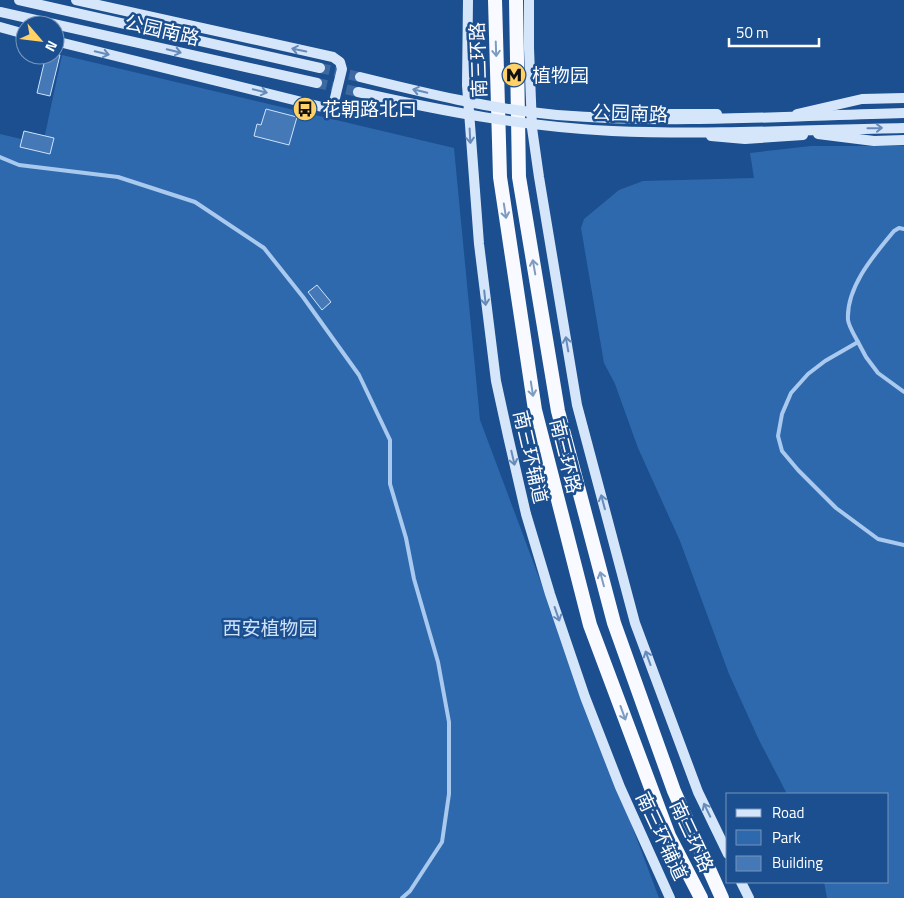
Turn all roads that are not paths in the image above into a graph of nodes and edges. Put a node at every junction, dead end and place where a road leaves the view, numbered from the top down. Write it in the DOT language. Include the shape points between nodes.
graph roads {
  1 [pos="19,0"];
  2 [pos="76,0"];
  3 [pos="468,0"];
  4 [pos="495,0"];
  5 [pos="516,0"];
  6 [pos="529,0"];
  7 [pos="0,12"];
  8 [pos="0,27"];
  9 [pos="15,31"];
  10 [pos="65,43"];
  11 [pos="320,68"];
  12 [pos="360,77"];
  13 [pos="317,83"];
  14 [pos="358,92"];
  15 [pos="904,98"];
  16 [pos="904,113"];
  17 [pos="531,114"];
  18 [pos="532,128"];
  19 [pos="904,128"];
  20 [pos="904,140"];
  21 [pos="0,157"];
  22 [pos="904,229"];
  23 [pos="858,342"];
  24 [pos="904,392"];
  25 [pos="904,545"];
  26 [pos="726,850"];
  27 [pos="742,883"];
  28 [pos="402,898"];
  29 [pos="670,898"];
  30 [pos="701,898"];
  31 [pos="722,898"];
  32 [pos="749,898"];
  1 -- 11 [label="main road, 公园南路"];
  10 -- 2 [label="main road, one-way" via="322,107 334,102 342,69 340,62 333,57"];
  3 -- 29 [label="main road, 南三环辅道, one-way" via="467,85 478,244 496,381 506,427 526,514 585,697 620,787"];
  4 -- 30 [label="highway, 南三环路, one-way" via="500,177 535,410 590,625 669,836"];
  31 -- 5 [label="highway, 南三环路, one-way" via="674,791 614,624 558,412 519,177"];
  6 -- 17 [label="main road"];
  7 -- 13 [label="main road, 公园南路, one-way"];
  8 -- 9 [label="main road"];
  16 -- 12 [label="main road, 公园南路, one-way, bridge" via="625,119 556,115 452,98"];
  14 -- 19 [label="main road, 公园南路, one-way, bridge" via="488,119 611,130 735,133"];
  15 -- 17 [label="main road" via="862,99 798,114"];
  17 -- 18 [label="main road"];
  18 -- 20 [label="main road" via="745,139 825,134 874,141"];
  26 -- 18 [label="main road, one-way" via="698,792 633,613 577,405"];
  21 -- 28 [label="lane" via="19,165 118,177 195,202 264,248 359,375 390,440 390,484 438,662 449,722 449,794 442,842 410,892"];
  22 -- 23 [label="lane" via="894,230 867,265 855,287 848,322"];
  23 -- 24 [label="lane" via="878,373"];
  23 -- 25 [label="lane" via="825,360 790,393 778,436 782,451 836,508 878,539"];
  27 -- 32 [label="main road"];
}
